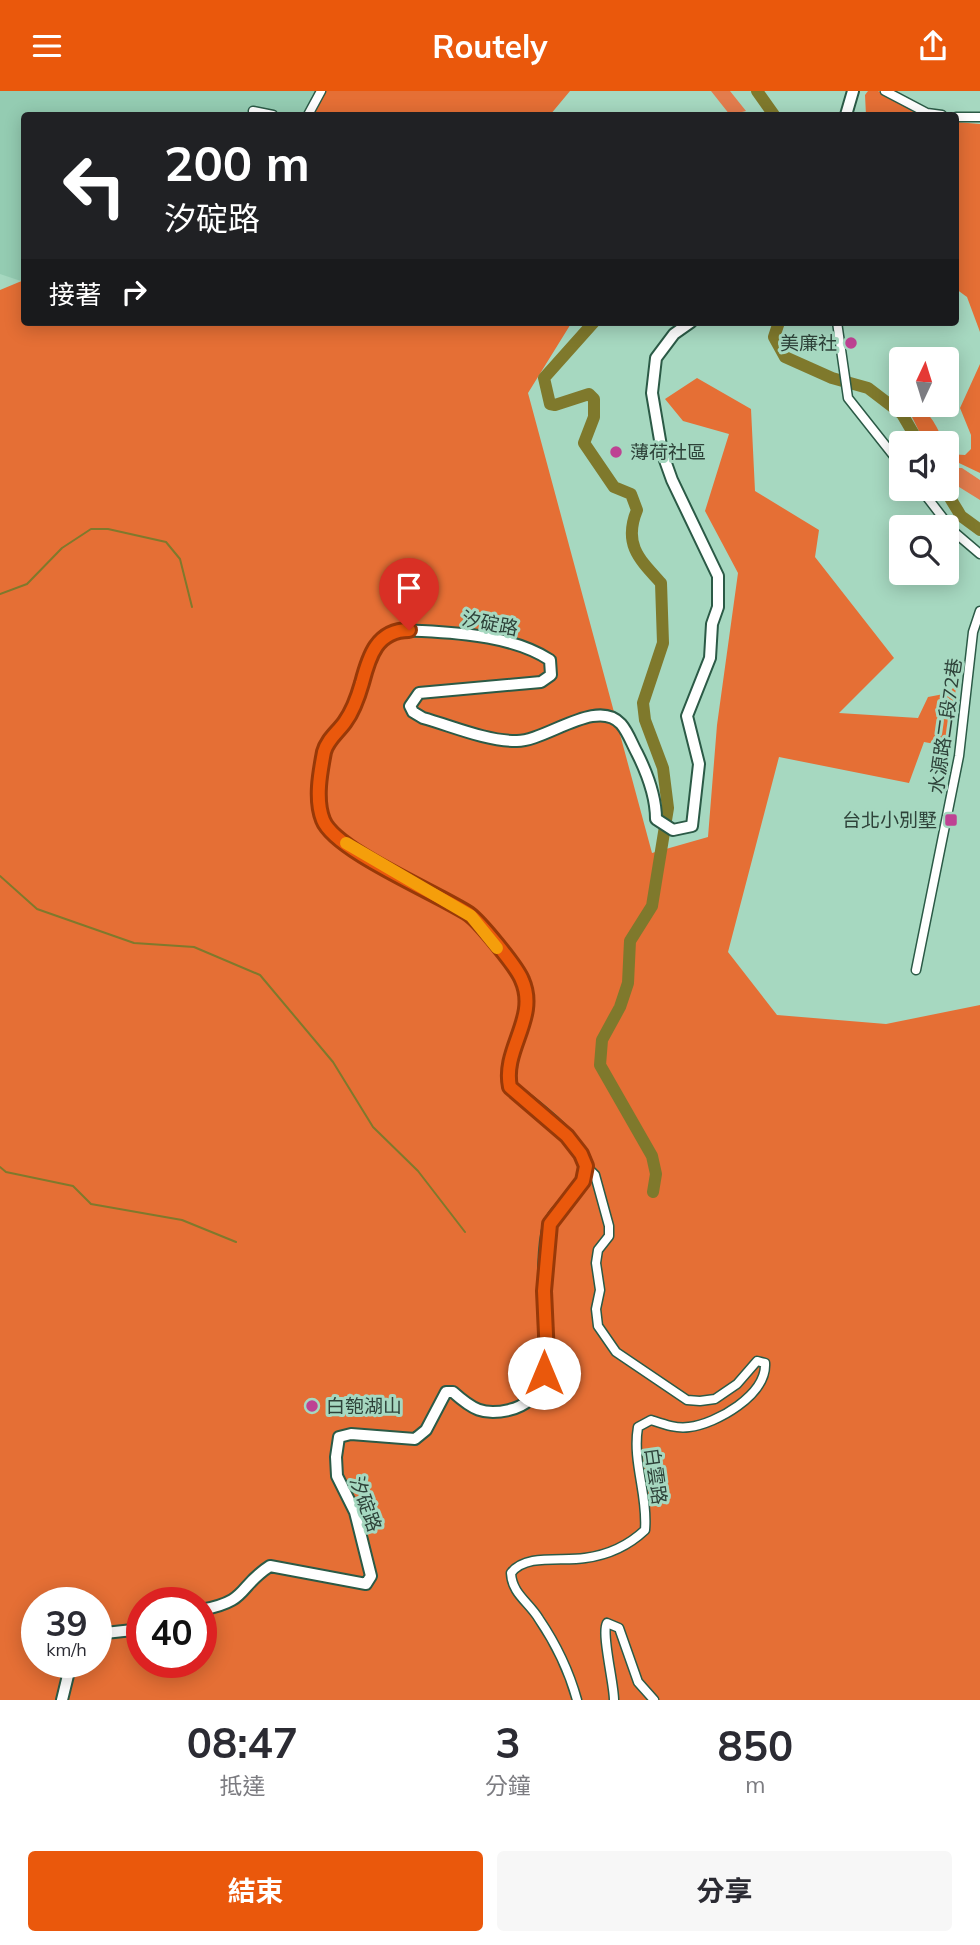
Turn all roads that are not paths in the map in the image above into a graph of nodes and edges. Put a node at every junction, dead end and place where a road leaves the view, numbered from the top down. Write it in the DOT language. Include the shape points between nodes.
graph roads {
  1 [pos="321,91"];
  2 [pos="853,91"];
  3 [pos="885,91"];
  4 [pos="253,111"];
  5 [pos="258,112"];
  6 [pos="309,112"];
  7 [pos="847,112"];
  8 [pos="925,112"];
  9 [pos="959,117"];
  10 [pos="980,117"];
  11 [pos="685,326"];
  12 [pos="837,326"];
  13 [pos="889,450"];
  14 [pos="930,501"];
  15 [pos="980,554"];
  16 [pos="980,611"];
  17 [pos="916,970"];
  18 [pos="586,1166"];
  19 [pos="217,1607"];
  20 [pos="67,1678"];
  21 [pos="62,1700"];
  22 [pos="578,1700"];
  23 [pos="614,1700"];
  24 [pos="654,1700"];
  1 -- 6 [label="street"];
  2 -- 7 [label="street"];
  3 -- 8 [label="street"];
  4 -- 5 [label="street"];
  9 -- 10 [label="street"];
  11 -- 18 [label="street, 汐碇路" via="656,358 652,393 672,480 718,576 710,659 687,716 699,764 692,826 673,830 656,819 656,801 639,758 614,719 587,716 534,741 516,741 413,712 410,706 419,693 541,682 551,675 550,660 530,649 457,633 396,630 385,635 371,655 346,722 325,749 318,799 327,827 354,850 471,916 512,963 522,980 528,1012 509,1069 510,1087 567,1136"];
  12 -- 13 [label="street" via="852,405"];
  14 -- 15 [label="street" via="953,531"];
  16 -- 17 [label="street, 水源路二段72巷" via="972,632 959,756"];
  18 -- 19 [label="street, 汐碇路" via="583,1181 550,1224 544,1291 547,1356 538,1391 521,1407 484,1414 453,1392 446,1392 426,1430 415,1439 339,1437 337,1476 355,1512 371,1576 366,1584 270,1566 242,1595"];
  18 -- 22 [label="street, 白雲路" via="595,1175 609,1226 609,1236 598,1250 596,1309 598,1326 615,1352 687,1400 715,1399 737,1384 757,1361 765,1363 765,1371 755,1389 712,1422 686,1428 651,1420 638,1426 636,1464 646,1512 645,1530 633,1542 586,1558 535,1560 516,1566 511,1573 518,1595 538,1616 563,1660"];
  20 -- 21 [label="street"];
  23 -- 24 [label="street" via="604,1639 607,1623 619,1628 638,1682"];
}
